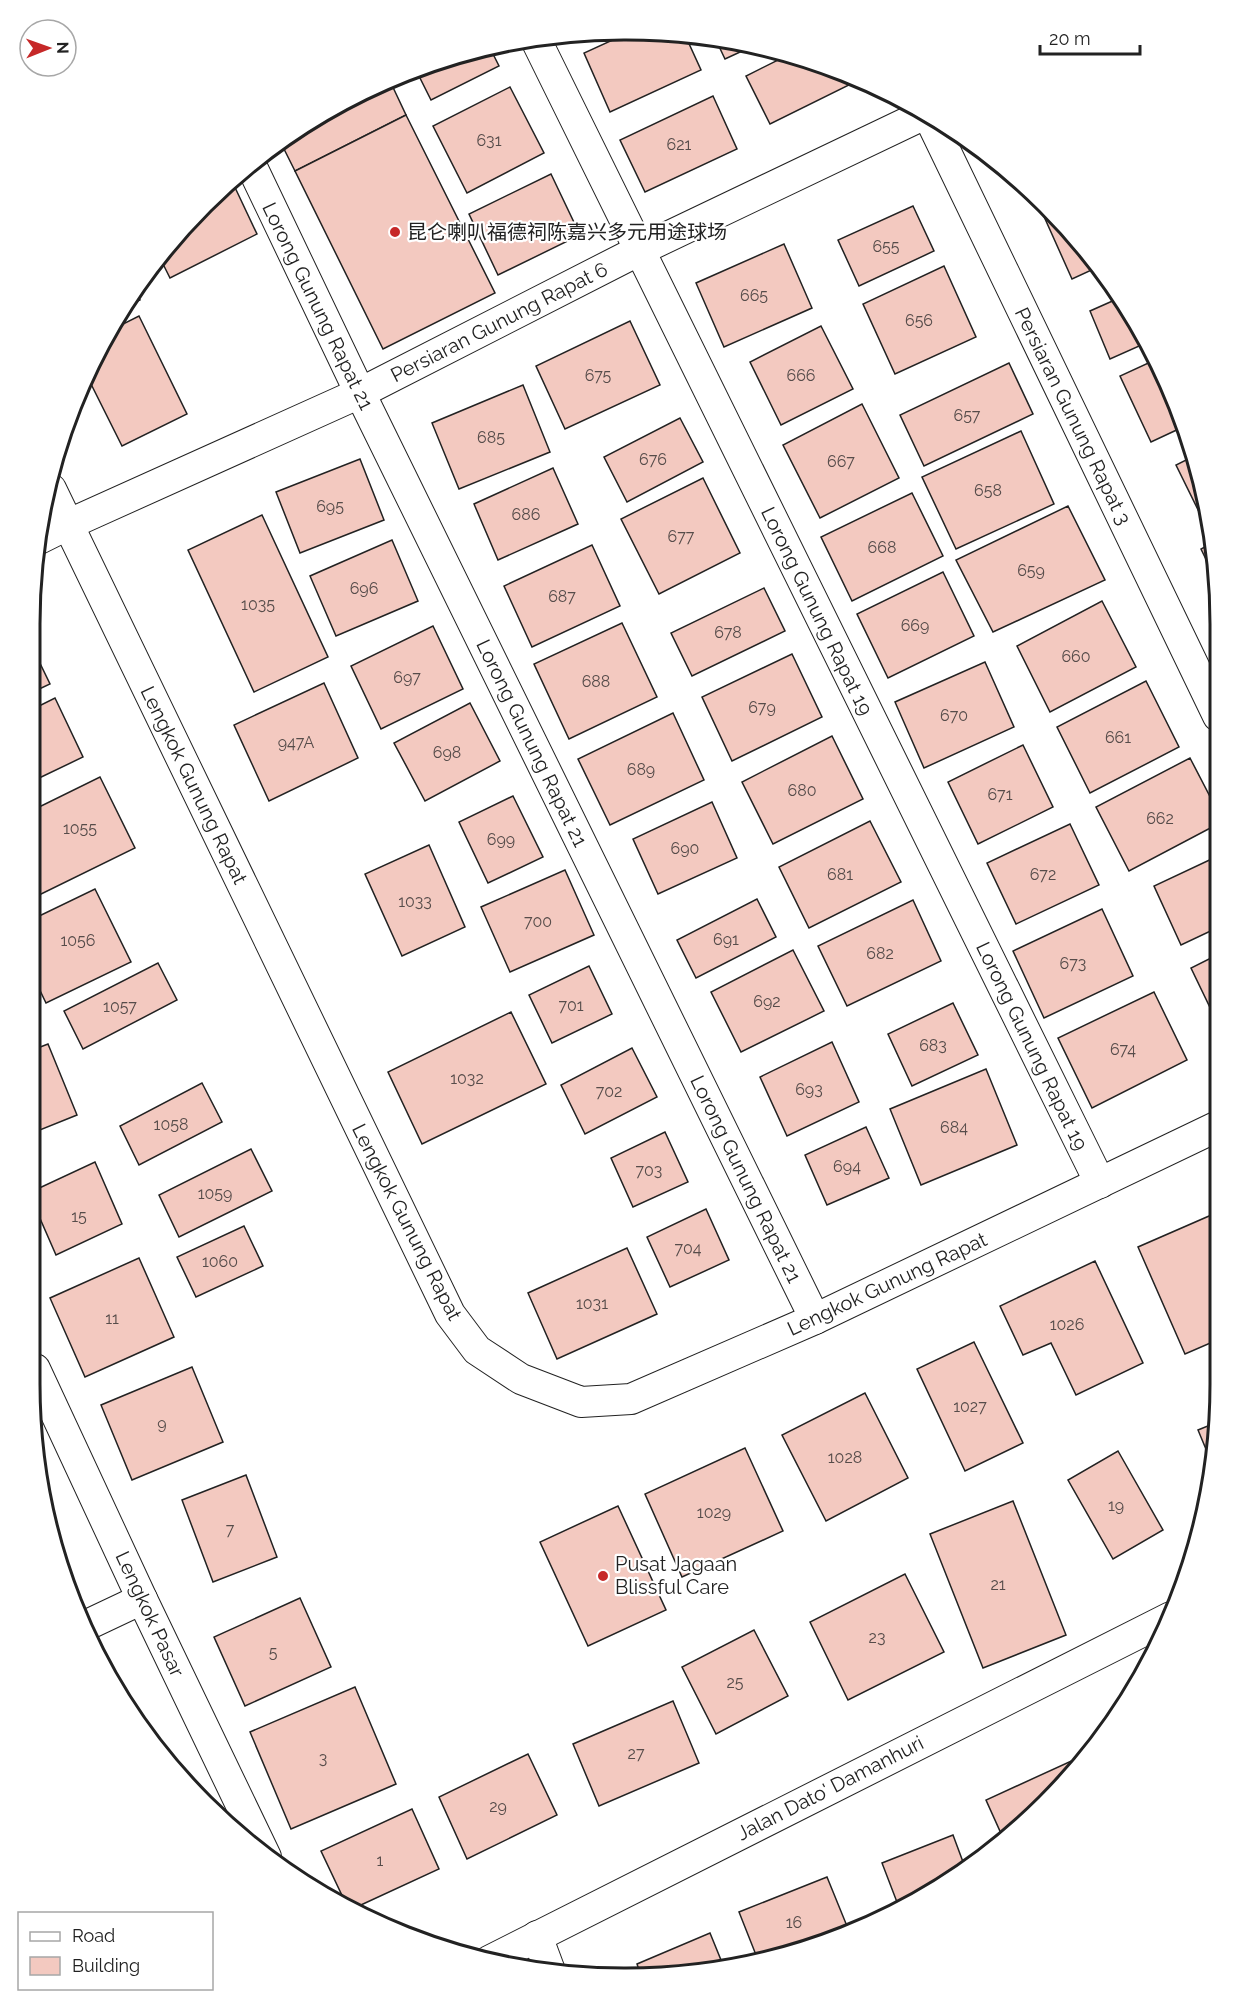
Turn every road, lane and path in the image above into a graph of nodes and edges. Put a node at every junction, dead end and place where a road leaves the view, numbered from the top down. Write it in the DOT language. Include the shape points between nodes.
graph roads {
  1 [pos="540,47"];
  2 [pos="919,120"];
  3 [pos="933,129"];
  4 [pos="254,174"];
  5 [pos="638,251"];
  6 [pos="360,393"];
  7 [pos="55,498"];
  8 [pos="67,525"];
  9 [pos="48,534"];
  10 [pos="1210,700"];
  11 [pos="1210,1130"];
  12 [pos="1100,1183"];
  13 [pos="815,1319"];
  14 [pos="40,1380"];
  15 [pos="142,1599"];
  16 [pos="92,1623"];
  17 [pos="1157,1624"];
  18 [pos="256,1836"];
  19 [pos="537,1935"];
  20 [pos="502,1954"];
  21 [pos="547,1962"];
  1 -- 5 [label="street, Lorong Gunung Rapat 19"];
  2 -- 5 [label="street, Persiaran Gunung Rapat 6"];
  3 -- 10 [label="street, Persiaran Gunung Rapat 3"];
  4 -- 6 [label="street, Lorong Gunung Rapat 21"];
  5 -- 6 [label="street, Persiaran Gunung Rapat 6"];
  5 -- 12 [label="street, Lorong Gunung Rapat 19"];
  6 -- 8 [label="street, Persiaran Gunung Rapat 6"];
  6 -- 13 [label="street, Lorong Gunung Rapat 21"];
  7 -- 8 [label="street, Lengkok Gunung Rapat"];
  8 -- 9 [label="street, Persiaran Gunung Rapat 6"];
  8 -- 13 [label="street, Lengkok Gunung Rapat" via="450,1314 477,1350 521,1379 581,1402 631,1399"];
  11 -- 12 [label="street, Lengkok Gunung Rapat"];
  12 -- 13 [label="street, Lengkok Gunung Rapat"];
  14 -- 15 [label="street, Lengkok Pasar"];
  15 -- 16 [label="street"];
  15 -- 18 [label="street, Lengkok Pasar"];
  17 -- 19 [label="street, Jalan Dato' Damanhuri"];
  19 -- 20 [label="street, Jalan Dato' Damanhuri"];
  19 -- 21 [label="street"];
}
